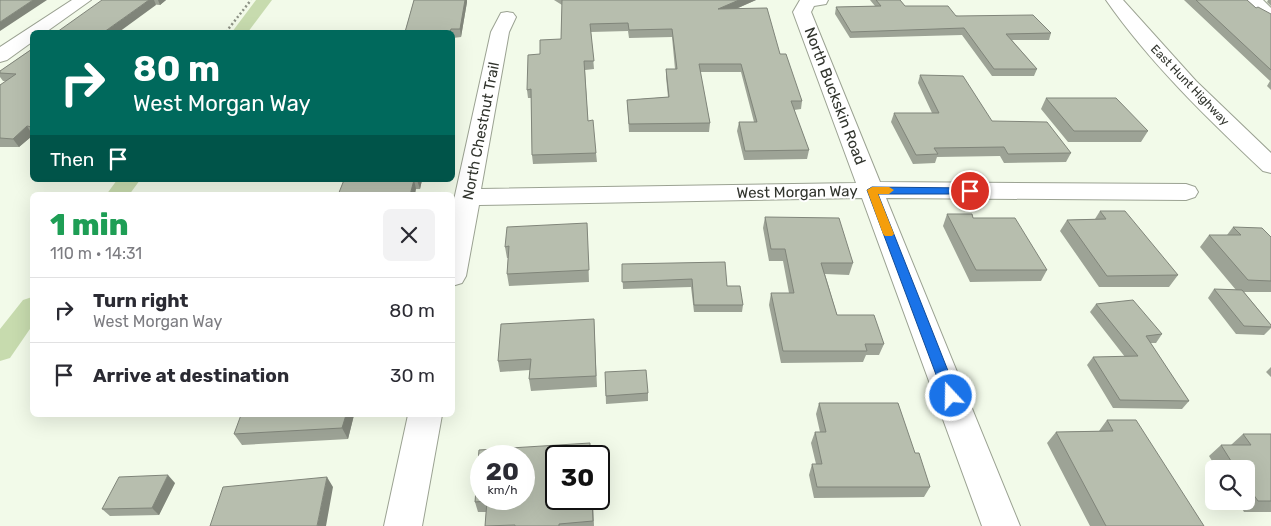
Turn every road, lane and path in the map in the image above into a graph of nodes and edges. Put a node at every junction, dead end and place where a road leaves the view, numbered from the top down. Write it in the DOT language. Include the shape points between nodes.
graph roads {
  1 [pos="83,0"];
  2 [pos="251,0"];
  3 [pos="1114,0"];
  4 [pos="1255,0"];
  5 [pos="814,1"];
  6 [pos="507,17"];
  7 [pos="1271,17"];
  8 [pos="38,30"];
  9 [pos="228,30"];
  10 [pos="30,36"];
  11 [pos="0,56"];
  12 [pos="1271,166"];
  13 [pos="872,190"];
  14 [pos="1186,192"];
  15 [pos="468,197"];
  16 [pos="455,261"];
  17 [pos="425,417"];
  18 [pos="403,526"];
  19 [pos="1001,526"];
  1 -- 8 [label="street"];
  2 -- 9 [label="path"];
  3 -- 12 [label="street, East Hunt Highway" via="1194,90"];
  4 -- 7 [label="street"];
  5 -- 13 [label="street, North Buckskin Road" via="802,12"];
  6 -- 15 [label="street, North Chestnut Trail" via="500,32"];
  10 -- 11 [label="street"];
  13 -- 14 [label="street, West Morgan Way"];
  13 -- 15 [label="street, West Morgan Way"];
  13 -- 19 [label="street, North Buckskin Road"];
  15 -- 16 [label="street, North Chestnut Trail"];
  17 -- 18 [label="street"];
}
